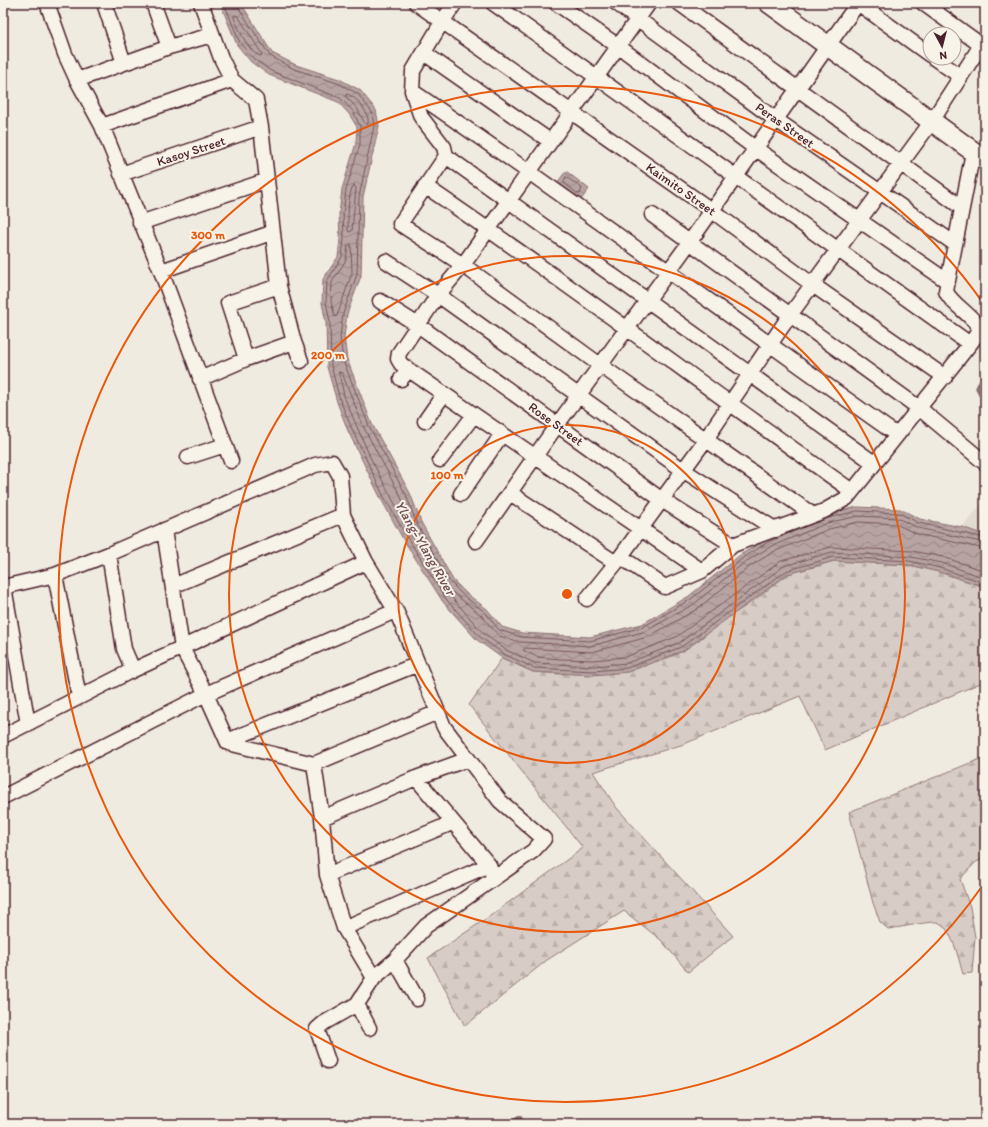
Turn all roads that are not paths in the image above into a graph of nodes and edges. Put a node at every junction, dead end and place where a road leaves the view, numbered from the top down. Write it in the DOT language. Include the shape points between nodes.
graph roads {
  1 [pos="48,3"];
  2 [pos="104,3"];
  3 [pos="153,3"];
  4 [pos="201,3"];
  5 [pos="416,3"];
  6 [pos="455,3"];
  7 [pos="493,3"];
  8 [pos="556,3"];
  9 [pos="616,3"];
  10 [pos="649,3"];
  11 [pos="679,3"];
  12 [pos="769,3"];
  13 [pos="858,3"];
  14 [pos="923,3"];
  15 [pos="638,18"];
  16 [pos="442,22"];
  17 [pos="212,35"];
  18 [pos="983,42"];
  19 [pos="828,45"];
  20 [pos="618,46"];
  21 [pos="169,47"];
  22 [pos="922,49"];
  23 [pos="424,54"];
  24 [pos="124,63"];
  25 [pos="946,66"];
  26 [pos="596,76"];
  27 [pos="960,76"];
  28 [pos="77,80"];
  29 [pos="232,80"];
  30 [pos="797,90"];
  31 [pos="412,91"];
  32 [pos="571,111"];
  33 [pos="775,119"];
  34 [pos="932,121"];
  35 [pos="102,126"];
  36 [pos="261,128"];
  37 [pos="550,141"];
  38 [pos="755,148"];
  39 [pos="446,156"];
  40 [pos="979,156"];
  41 [pos="901,162"];
  42 [pos="529,170"];
  43 [pos="121,174"];
  44 [pos="734,177"];
  45 [pos="265,181"];
  46 [pos="425,186"];
  47 [pos="880,192"];
  48 [pos="508,200"];
  49 [pos="961,207"];
  50 [pos="711,210"];
  51 [pos="652,215"];
  52 [pos="859,221"];
  53 [pos="140,223"];
  54 [pos="488,228"];
  55 [pos="271,233"];
  56 [pos="689,243"];
  57 [pos="955,244"];
  58 [pos="838,250"];
  59 [pos="386,261"];
  60 [pos="462,264"];
  61 [pos="161,271"];
  62 [pos="667,271"];
  63 [pos="947,280"];
  64 [pos="813,285"];
  65 [pos="279,286"];
  66 [pos="438,295"];
  67 [pos="380,300"];
  68 [pos="646,300"];
  69 [pos="790,315"];
  70 [pos="418,325"];
  71 [pos="627,328"];
  72 [pos="294,342"];
  73 [pos="970,344"];
  74 [pos="769,345"];
  75 [pos="246,359"];
  76 [pos="301,361"];
  77 [pos="600,365"];
  78 [pos="751,374"];
  79 [pos="944,377"];
  80 [pos="200,379"];
  81 [pos="444,394"];
  82 [pos="578,397"];
  83 [pos="729,404"];
  84 [pos="919,408"];
  85 [pos="474,415"];
  86 [pos="424,421"];
  87 [pos="556,425"];
  88 [pos="502,434"];
  89 [pos="897,435"];
  90 [pos="706,440"];
  91 [pos="225,445"];
  92 [pos="188,457"];
  93 [pos="536,457"];
  94 [pos="440,460"];
  95 [pos="231,461"];
  96 [pos="874,463"];
  97 [pos="985,463"];
  98 [pos="683,470"];
  99 [pos="852,491"];
  100 [pos="510,493"];
  101 [pos="461,494"];
  102 [pos="662,500"];
  103 [pos="343,515"];
  104 [pos="813,515"];
  105 [pos="640,528"];
  106 [pos="164,530"];
  107 [pos="776,530"];
  108 [pos="476,541"];
  109 [pos="733,545"];
  110 [pos="110,554"];
  111 [pos="619,560"];
  112 [pos="366,562"];
  113 [pos="702,571"];
  114 [pos="55,574"];
  115 [pos="173,586"];
  116 [pos="4,587"];
  117 [pos="588,599"];
  118 [pos="396,611"];
  119 [pos="182,648"];
  120 [pos="418,664"];
  121 [pos="133,670"];
  122 [pos="206,694"];
  123 [pos="79,697"];
  124 [pos="438,712"];
  125 [pos="28,724"];
  126 [pos="3,736"];
  127 [pos="227,741"];
  128 [pos="468,759"];
  129 [pos="314,764"];
  130 [pos="416,778"];
  131 [pos="3,798"];
  132 [pos="322,818"];
  133 [pos="452,823"];
  134 [pos="489,865"];
  135 [pos="327,875"];
  136 [pos="494,879"];
  137 [pos="344,928"];
  138 [pos="395,960"];
  139 [pos="374,978"];
  140 [pos="417,999"];
  141 [pos="357,1004"];
  142 [pos="369,1028"];
  143 [pos="328,1061"];
  1 -- 28 [label="street"];
  2 -- 24 [label="street"];
  3 -- 21 [label="street"];
  4 -- 17 [label="street"];
  5 -- 16 [label="street, Kaimito Street"];
  6 -- 16 [label="street"];
  7 -- 26 [label="street"];
  8 -- 20 [label="street"];
  9 -- 15 [label="street, Peras Street"];
  10 -- 15 [label="street"];
  11 -- 30 [label="street"];
  12 -- 19 [label="street"];
  13 -- 19 [label="street"];
  13 -- 22 [label="street"];
  14 -- 18 [label="street"];
  15 -- 20 [label="street"];
  15 -- 33 [label="street, Peras Street"];
  16 -- 23 [label="street"];
  16 -- 32 [label="street, Kaimito Street"];
  17 -- 21 [label="street"];
  17 -- 29 [label="street"];
  18 -- 27 [label="street"];
  19 -- 30 [label="street"];
  19 -- 34 [label="street"];
  20 -- 26 [label="street"];
  20 -- 38 [label="street"];
  21 -- 24 [label="street"];
  23 -- 31 [label="street" via="413,71"];
  23 -- 37 [label="street"];
  24 -- 28 [label="street"];
  25 -- 27 [label="street"];
  26 -- 32 [label="street"];
  26 -- 44 [label="street"];
  27 -- 34 [label="street"];
  28 -- 35 [label="street"];
  29 -- 35 [label="street"];
  29 -- 36 [label="street" via="256,100"];
  30 -- 33 [label="street"];
  30 -- 41 [label="street"];
  31 -- 39 [label="street" via="421,116 444,147"];
  31 -- 42 [label="street"];
  32 -- 37 [label="street"];
  32 -- 50 [label="street, Kaimito Street"];
  33 -- 38 [label="street"];
  33 -- 47 [label="street, Peras Street"];
  34 -- 40 [label="street"];
  34 -- 41 [label="street"];
  35 -- 43 [label="street"];
  36 -- 43 [label="street, Kasoy Street"];
  36 -- 45 [label="street"];
  37 -- 42 [label="street"];
  38 -- 44 [label="street"];
  38 -- 52 [label="street"];
  39 -- 46 [label="street"];
  39 -- 48 [label="street"];
  40 -- 49 [label="street"];
  41 -- 47 [label="street"];
  41 -- 49 [label="street"];
  42 -- 48 [label="street"];
  42 -- 62 [label="street"];
  43 -- 53 [label="street"];
  44 -- 50 [label="street"];
  44 -- 58 [label="street"];
  45 -- 53 [label="street"];
  45 -- 55 [label="street"];
  46 -- 54 [label="street"];
  46 -- 60 [label="street" via="400,224"];
  47 -- 52 [label="street"];
  47 -- 57 [label="street, Peras Street"];
  48 -- 54 [label="street"];
  48 -- 68 [label="street"];
  49 -- 57 [label="street"];
  50 -- 56 [label="street"];
  50 -- 64 [label="street, Kaimito Street"];
  51 -- 56 [label="street"];
  52 -- 58 [label="street"];
  52 -- 63 [label="street"];
  53 -- 61 [label="street"];
  54 -- 60 [label="street"];
  54 -- 71 [label="street"];
  55 -- 61 [label="street"];
  55 -- 65 [label="street"];
  56 -- 62 [label="street"];
  56 -- 69 [label="street"];
  57 -- 63 [label="street"];
  58 -- 64 [label="street"];
  58 -- 73 [label="street"];
  59 -- 66 [label="street"];
  60 -- 66 [label="street"];
  60 -- 77 [label="street"];
  61 -- 80 [label="street"];
  62 -- 68 [label="street"];
  62 -- 74 [label="street"];
  63 -- 73 [label="street" via="948,296 977,324 978,329"];
  64 -- 69 [label="street"];
  64 -- 79 [label="street, Kaimito Street"];
  65 -- 72 [label="street"];
  65 -- 75 [label="street" via="228,303"];
  66 -- 70 [label="street"];
  66 -- 82 [label="street"];
  67 -- 70 [label="street, Rose Street"];
  68 -- 71 [label="street"];
  68 -- 78 [label="street"];
  69 -- 74 [label="street"];
  69 -- 84 [label="street"];
  70 -- 81 [label="street" via="399,353 398,359 405,374"];
  70 -- 87 [label="street, Rose Street"];
  71 -- 77 [label="street"];
  71 -- 83 [label="street"];
  72 -- 75 [label="street"];
  72 -- 76 [label="street"];
  73 -- 79 [label="street"];
  74 -- 78 [label="street"];
  74 -- 89 [label="street"];
  75 -- 80 [label="street"];
  77 -- 82 [label="street"];
  77 -- 90 [label="street"];
  78 -- 83 [label="street"];
  78 -- 96 [label="street"];
  79 -- 84 [label="street"];
  80 -- 91 [label="street"];
  81 -- 85 [label="street"];
  81 -- 86 [label="street"];
  82 -- 87 [label="street"];
  82 -- 98 [label="street"];
  83 -- 90 [label="street"];
  83 -- 99 [label="street"];
  84 -- 89 [label="street"];
  84 -- 97 [label="street"];
  85 -- 88 [label="street"];
  85 -- 94 [label="street"];
  87 -- 93 [label="street"];
  87 -- 102 [label="street, Rose Street"];
  88 -- 93 [label="street"];
  88 -- 101 [label="street"];
  89 -- 96 [label="street"];
  90 -- 98 [label="street"];
  90 -- 104 [label="street"];
  91 -- 92 [label="street"];
  91 -- 95 [label="street"];
  93 -- 100 [label="street"];
  93 -- 105 [label="street"];
  96 -- 99 [label="street"];
  98 -- 102 [label="street"];
  98 -- 107 [label="street"];
  99 -- 104 [label="street" via="837,504"];
  100 -- 108 [label="street"];
  100 -- 111 [label="street"];
  102 -- 105 [label="street"];
  102 -- 109 [label="street, Rose Street"];
  103 -- 106 [label="street" via="340,476 332,462 315,465"];
  103 -- 112 [label="street"];
  103 -- 115 [label="street"];
  104 -- 107 [label="street"];
  105 -- 111 [label="street"];
  105 -- 113 [label="street"];
  106 -- 110 [label="street"];
  106 -- 115 [label="street"];
  107 -- 109 [label="street"];
  109 -- 113 [label="street"];
  110 -- 114 [label="street"];
  110 -- 121 [label="street" via="124,648"];
  111 -- 113 [label="street" via="624,559 665,587"];
  111 -- 117 [label="street"];
  112 -- 118 [label="street"];
  112 -- 119 [label="street"];
  114 -- 116 [label="street"];
  114 -- 123 [label="street"];
  115 -- 119 [label="street"];
  116 -- 125 [label="street"];
  118 -- 120 [label="street"];
  118 -- 122 [label="street"];
  119 -- 121 [label="street"];
  119 -- 122 [label="street"];
  120 -- 124 [label="street"];
  120 -- 127 [label="street"];
  121 -- 123 [label="street"];
  122 -- 127 [label="street"];
  122 -- 131 [label="street"];
  123 -- 125 [label="street"];
  124 -- 128 [label="street" via="444,727"];
  124 -- 129 [label="street"];
  125 -- 126 [label="street"];
  127 -- 129 [label="street"];
  128 -- 130 [label="street"];
  128 -- 136 [label="street" via="500,801 544,839 533,851"];
  129 -- 132 [label="street"];
  130 -- 132 [label="street"];
  130 -- 133 [label="street"];
  132 -- 135 [label="street"];
  133 -- 134 [label="street"];
  133 -- 135 [label="street"];
  134 -- 136 [label="street"];
  134 -- 137 [label="street"];
  135 -- 137 [label="street"];
  136 -- 138 [label="street" via="426,926"];
  137 -- 139 [label="street"];
  138 -- 139 [label="street"];
  138 -- 140 [label="street"];
  139 -- 141 [label="street"];
  141 -- 142 [label="street"];
  141 -- 143 [label="street" via="324,1022 317,1029"];
}
